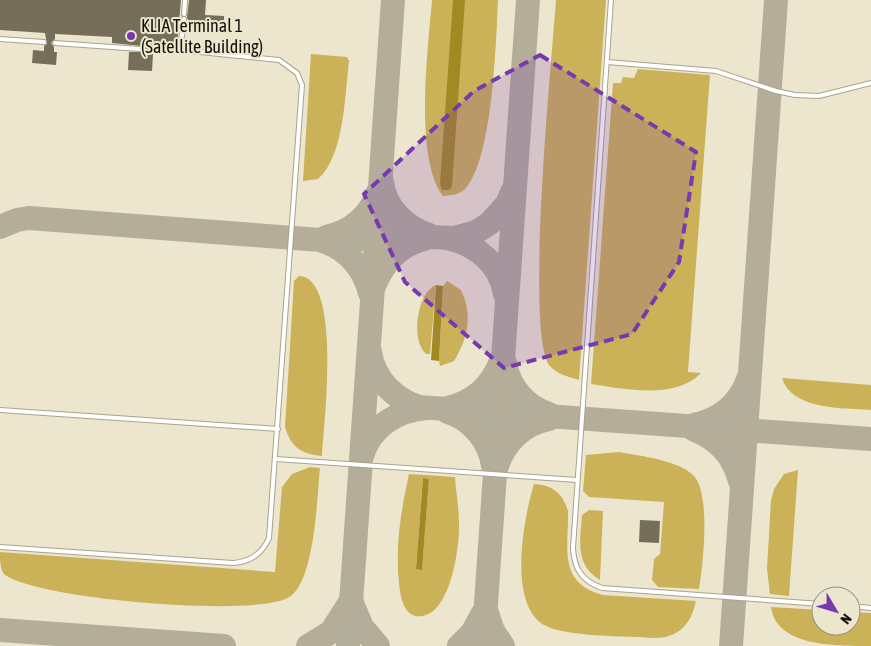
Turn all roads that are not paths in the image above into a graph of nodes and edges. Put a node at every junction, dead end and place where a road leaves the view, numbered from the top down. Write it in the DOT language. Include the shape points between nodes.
graph roads {
  1 [pos="611,0"];
  2 [pos="185,1"];
  3 [pos="184,14"];
  4 [pos="184,19"];
  5 [pos="0,39"];
  6 [pos="44,42"];
  7 [pos="55,43"];
  8 [pos="140,49"];
  9 [pos="151,50"];
  10 [pos="180,50"];
  11 [pos="607,62"];
  12 [pos="871,83"];
  13 [pos="0,410"];
  14 [pos="278,429"];
  15 [pos="276,458"];
  16 [pos="577,480"];
  17 [pos="0,547"];
  18 [pos="811,603"];
  1 -- 11 [label="lane"];
  2 -- 3 [label="lane"];
  4 -- 10 [label="lane"];
  5 -- 6 [label="lane"];
  7 -- 8 [label="lane"];
  9 -- 10 [label="lane"];
  10 -- 14 [label="lane" via="280,60 300,79 302,93"];
  11 -- 12 [label="lane" via="716,71 795,96 831,94"];
  11 -- 16 [label="lane"];
  13 -- 14 [label="lane"];
  14 -- 15 [label="lane"];
  15 -- 16 [label="lane"];
  15 -- 17 [label="lane" via="269,538 260,552 247,561 230,563"];
  16 -- 18 [label="lane" via="573,558 578,572 595,586"];
}
